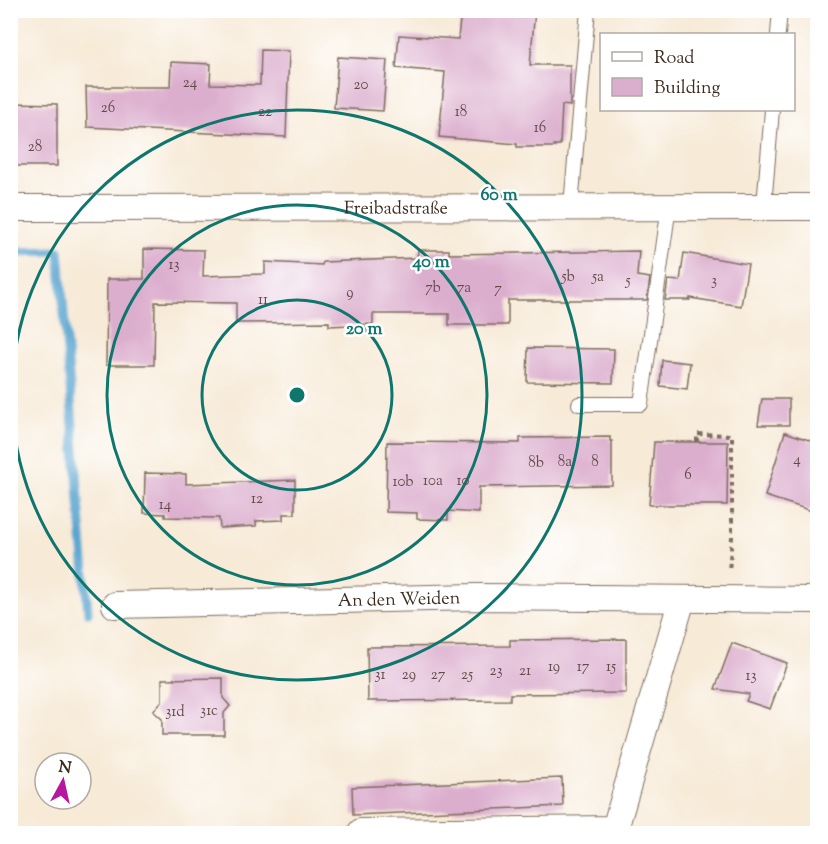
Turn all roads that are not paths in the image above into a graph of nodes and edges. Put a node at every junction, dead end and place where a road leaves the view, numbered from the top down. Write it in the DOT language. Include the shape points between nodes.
graph roads {
  1 [pos="588,10"];
  2 [pos="780,10"];
  3 [pos="778,33"];
  4 [pos="772,111"];
  5 [pos="571,206"];
  6 [pos="669,206"];
  7 [pos="764,206"];
  8 [pos="818,207"];
  9 [pos="10,208"];
  10 [pos="579,404"];
  11 [pos="682,599"];
  12 [pos="818,600"];
  13 [pos="115,605"];
  14 [pos="361,832"];
  1 -- 5 [label="lane"];
  2 -- 3 [label="lane"];
  4 -- 7 [label="lane"];
  5 -- 6 [label="street, Freibadstraße"];
  5 -- 9 [label="street, Freibadstraße"];
  6 -- 7 [label="street, Freibadstraße"];
  6 -- 10 [label="lane" via="641,404"];
  7 -- 8 [label="street, Freibadstraße"];
  11 -- 12 [label="street, An den Weiden"];
  11 -- 13 [label="street, An den Weiden" via="477,597"];
  11 -- 14 [label="street" via="615,829"];
}
